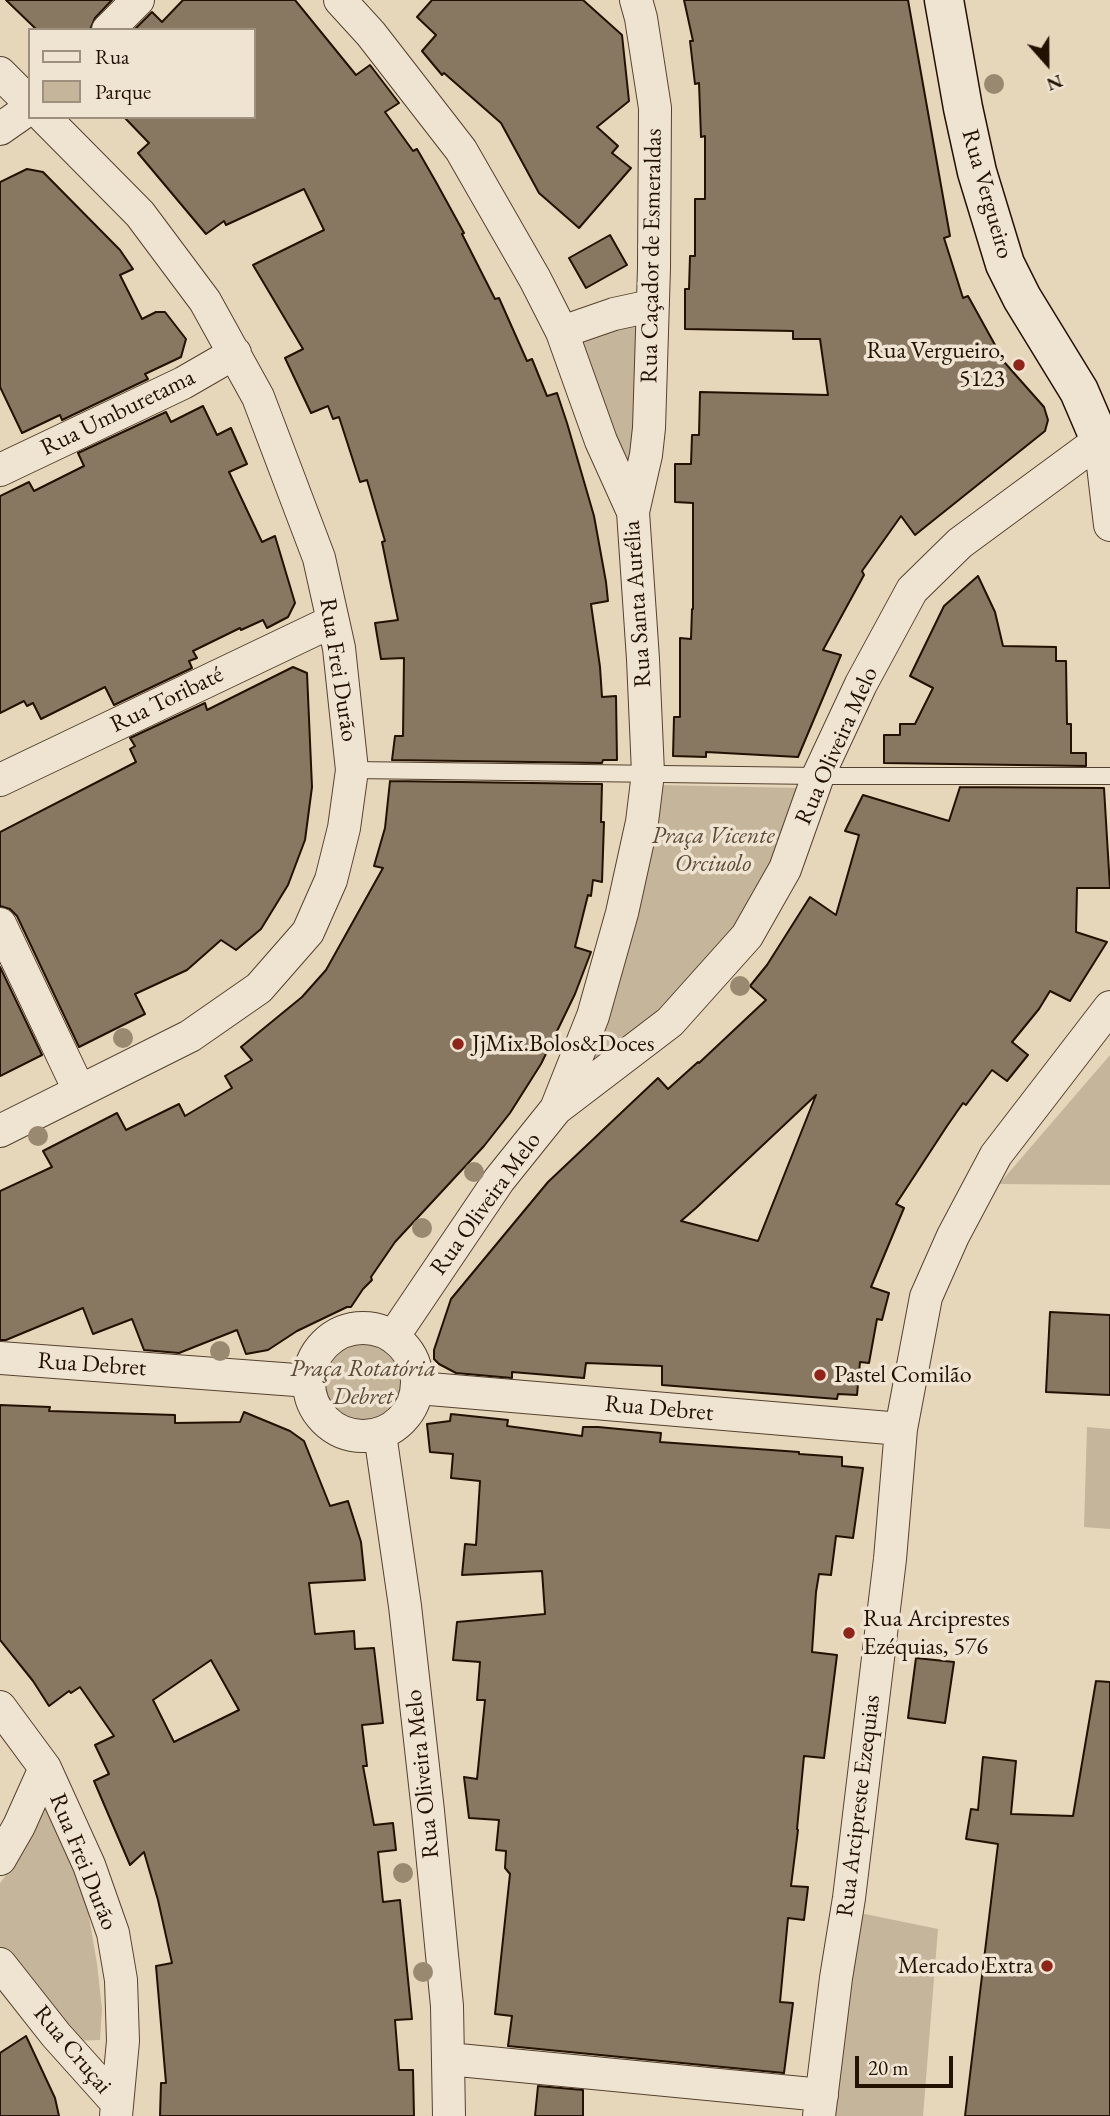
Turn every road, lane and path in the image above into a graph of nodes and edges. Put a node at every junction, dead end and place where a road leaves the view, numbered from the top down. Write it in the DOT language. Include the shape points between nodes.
graph roads {
  1 [pos="138,0"];
  2 [pos="340,0"];
  3 [pos="636,0"];
  4 [pos="944,0"];
  5 [pos="110,28"];
  6 [pos="0,73"];
  7 [pos="28,104"];
  8 [pos="28,108"];
  9 [pos="46,119"];
  10 [pos="0,129"];
  11 [pos="651,306"];
  12 [pos="562,332"];
  13 [pos="235,353"];
  14 [pos="1105,438"];
  15 [pos="0,470"];
  16 [pos="633,512"];
  17 [pos="1110,525"];
  18 [pos="333,621"];
  19 [pos="352,770"];
  20 [pos="648,773"];
  21 [pos="818,776"];
  22 [pos="1110,776"];
  23 [pos="0,780"];
  24 [pos="0,924"];
  25 [pos="1110,1007"];
  26 [pos="79,1090"];
  27 [pos="556,1109"];
  28 [pos="0,1130"];
  29 [pos="393,1337"];
  30 [pos="0,1359"];
  31 [pos="309,1381"];
  32 [pos="418,1388"];
  33 [pos="901,1429"];
  34 [pos="380,1434"];
  35 [pos="0,1707"];
  36 [pos="45,1768"];
  37 [pos="0,1859"];
  38 [pos="0,1964"];
  39 [pos="448,2059"];
  40 [pos="820,2105"];
  41 [pos="116,2109"];
  42 [pos="449,2116"];
  1 -- 5 [label="street"];
  2 -- 12 [label="street, Rua Santa Aurélia" via="461,149"];
  3 -- 11 [label="street, Rua Caçador de Esmeraldas" via="655,108"];
  4 -- 14 [label="main road, Rua Vergueiro" via="977,172 1005,264"];
  6 -- 7 [label="street"];
  8 -- 10 [label="street"];
  9 -- 13 [label="street, Rua Frei Durão" via="140,214 205,301"];
  11 -- 12 [label="street"];
  11 -- 16 [label="street, Rua Caçador de Esmeraldas" via="649,428"];
  12 -- 16 [label="street, Rua Santa Aurélia" via="601,441"];
  13 -- 15 [label="street, Rua Umburetama" via="183,383"];
  13 -- 18 [label="street, Rua Frei Durão" via="258,397 319,558"];
  14 -- 17 [label="street"];
  14 -- 21 [label="street, Rua Oliveira Melo" via="960,543 912,590"];
  16 -- 20 [label="street, Rua Santa Aurélia"];
  18 -- 19 [label="street, Rua Frei Durão" via="340,648"];
  18 -- 23 [label="street, Rua Toribaté"];
  19 -- 20 [label="lane"];
  19 -- 26 [label="street, Rua Frei Durão" via="331,880 308,932 259,988 200,1030"];
  20 -- 21 [label="lane"];
  20 -- 27 [label="street, Rua Santa Aurélia" via="622,913 593,1016"];
  21 -- 22 [label="lane"];
  21 -- 27 [label="street, Rua Oliveira Melo" via="785,869 747,936 670,1022"];
  24 -- 26 [label="street"];
  25 -- 33 [label="street, Rua Arcipreste Ezequias" via="996,1155 953,1236 926,1297"];
  26 -- 28 [label="street, Rua Frei Durão"];
  27 -- 29 [label="street, Rua Oliveira Melo" via="499,1180"];
  29 -- 31 [label="street" via="376,1329 340,1333 314,1358"];
  29 -- 32 [label="street" via="413,1359"];
  30 -- 31 [label="street, Rua Debret"];
  31 -- 34 [label="street" via="316,1411 328,1424 344,1434"];
  32 -- 33 [label="street, Rua Debret"];
  32 -- 34 [label="street" via="406,1416"];
  33 -- 40 [label="street, Rua Arcipreste Ezequias" via="890,1559"];
  34 -- 39 [label="street, Rua Oliveira Melo" via="428,1811"];
  35 -- 36 [label="street, Rua Frei Durão"];
  36 -- 37 [label="street"];
  36 -- 41 [label="street, Rua Frei Durão" via="89,1865 113,1933 123,2029"];
  38 -- 41 [label="street, Rua Cruçai"];
  39 -- 40 [label="street"];
  39 -- 42 [label="street, Rua Oliveira Melo"];
}
